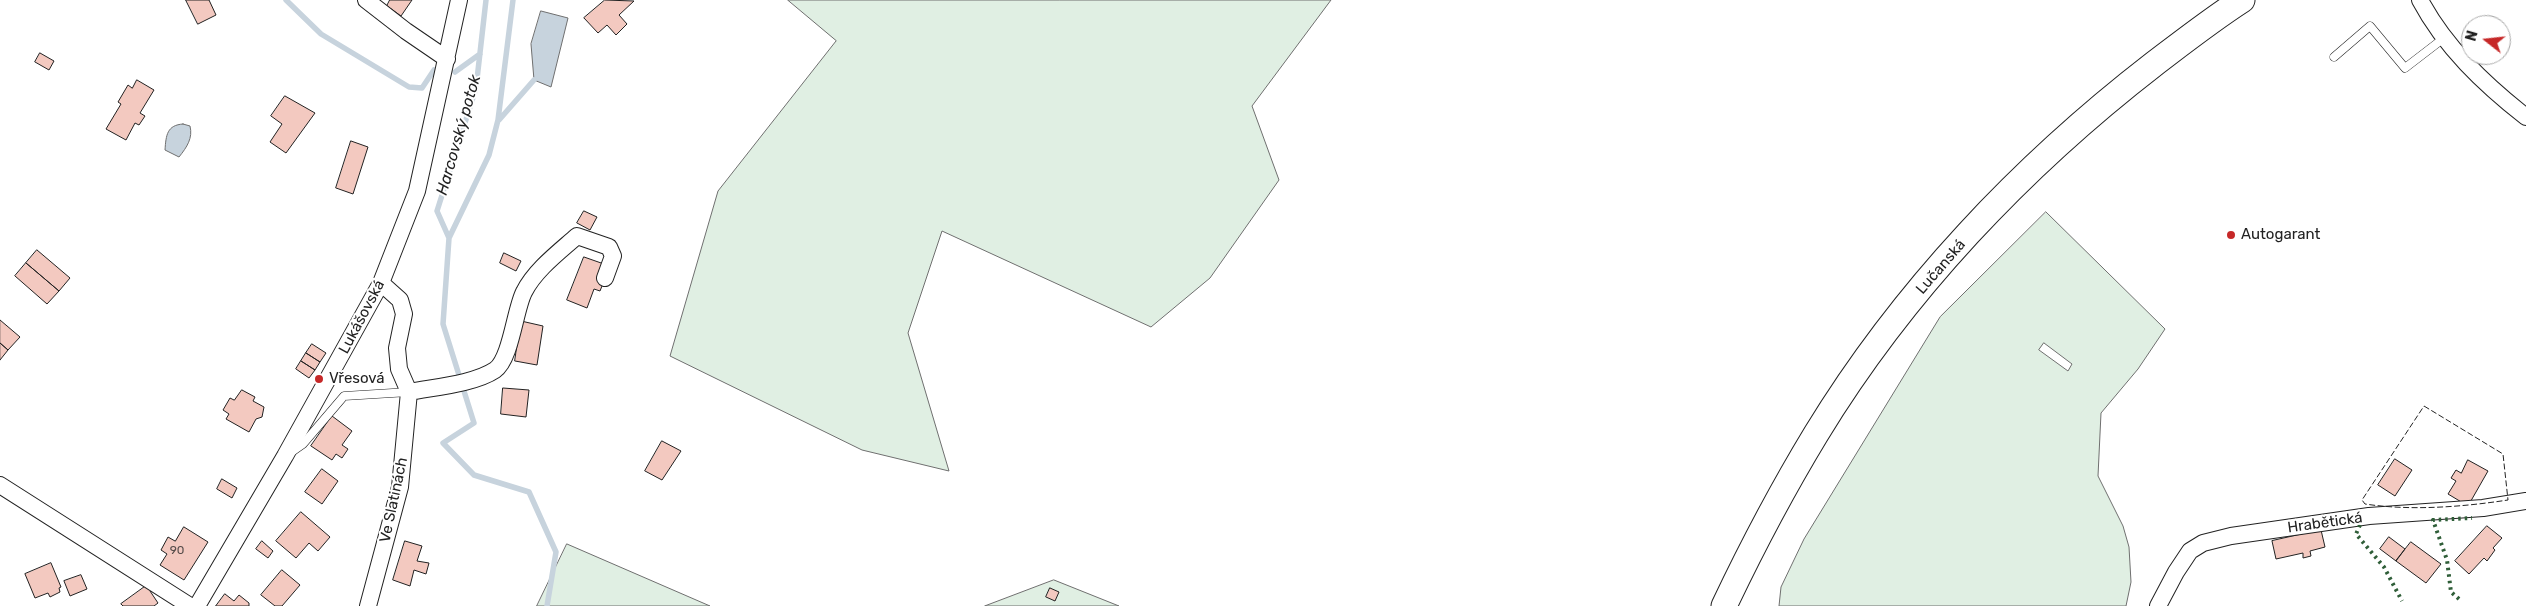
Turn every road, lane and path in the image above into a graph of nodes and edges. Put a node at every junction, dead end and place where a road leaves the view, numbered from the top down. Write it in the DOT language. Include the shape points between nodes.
graph roads {
  1 [pos="366,0"];
  2 [pos="459,0"];
  3 [pos="2242,0"];
  4 [pos="2423,1"];
  5 [pos="2444,38"];
  6 [pos="2334,57"];
  7 [pos="447,59"];
  8 [pos="2526,117"];
  9 [pos="605,278"];
  10 [pos="381,282"];
  11 [pos="409,392"];
  12 [pos="285,456"];
  13 [pos="0,484"];
  14 [pos="2526,501"];
  15 [pos="190,606"];
  16 [pos="197,606"];
  17 [pos="368,606"];
  18 [pos="1724,606"];
  19 [pos="2158,606"];
  1 -- 7 [label="street"];
  2 -- 7 [label="street, Lukášovská"];
  3 -- 18 [label="main road, Lučanská" via="2115,95 2062,140 1995,205 1931,277 1892,325 1817,432 1779,497"];
  4 -- 5 [label="street"];
  5 -- 6 [label="lane" via="2405,68 2370,26"];
  5 -- 8 [label="street" via="2490,88"];
  7 -- 10 [label="street, Lukášovská" via="417,191"];
  9 -- 11 [label="street" via="613,256 609,247 577,236 541,269 524,292 509,343 497,369 481,377"];
  10 -- 11 [label="street, Ve Slatinách" via="400,300 404,314 397,348 399,369"];
  10 -- 12 [label="street, Lukášovská"];
  11 -- 12 [label="lane" via="344,396 303,444"];
  11 -- 17 [label="street, Ve Slatinách" via="400,487"];
  12 -- 16 [label="street, Lukášovská"];
  13 -- 15 [label="street"];
  14 -- 19 [label="street, Hrabětická" via="2483,508 2369,516 2203,543 2190,551"];
}
